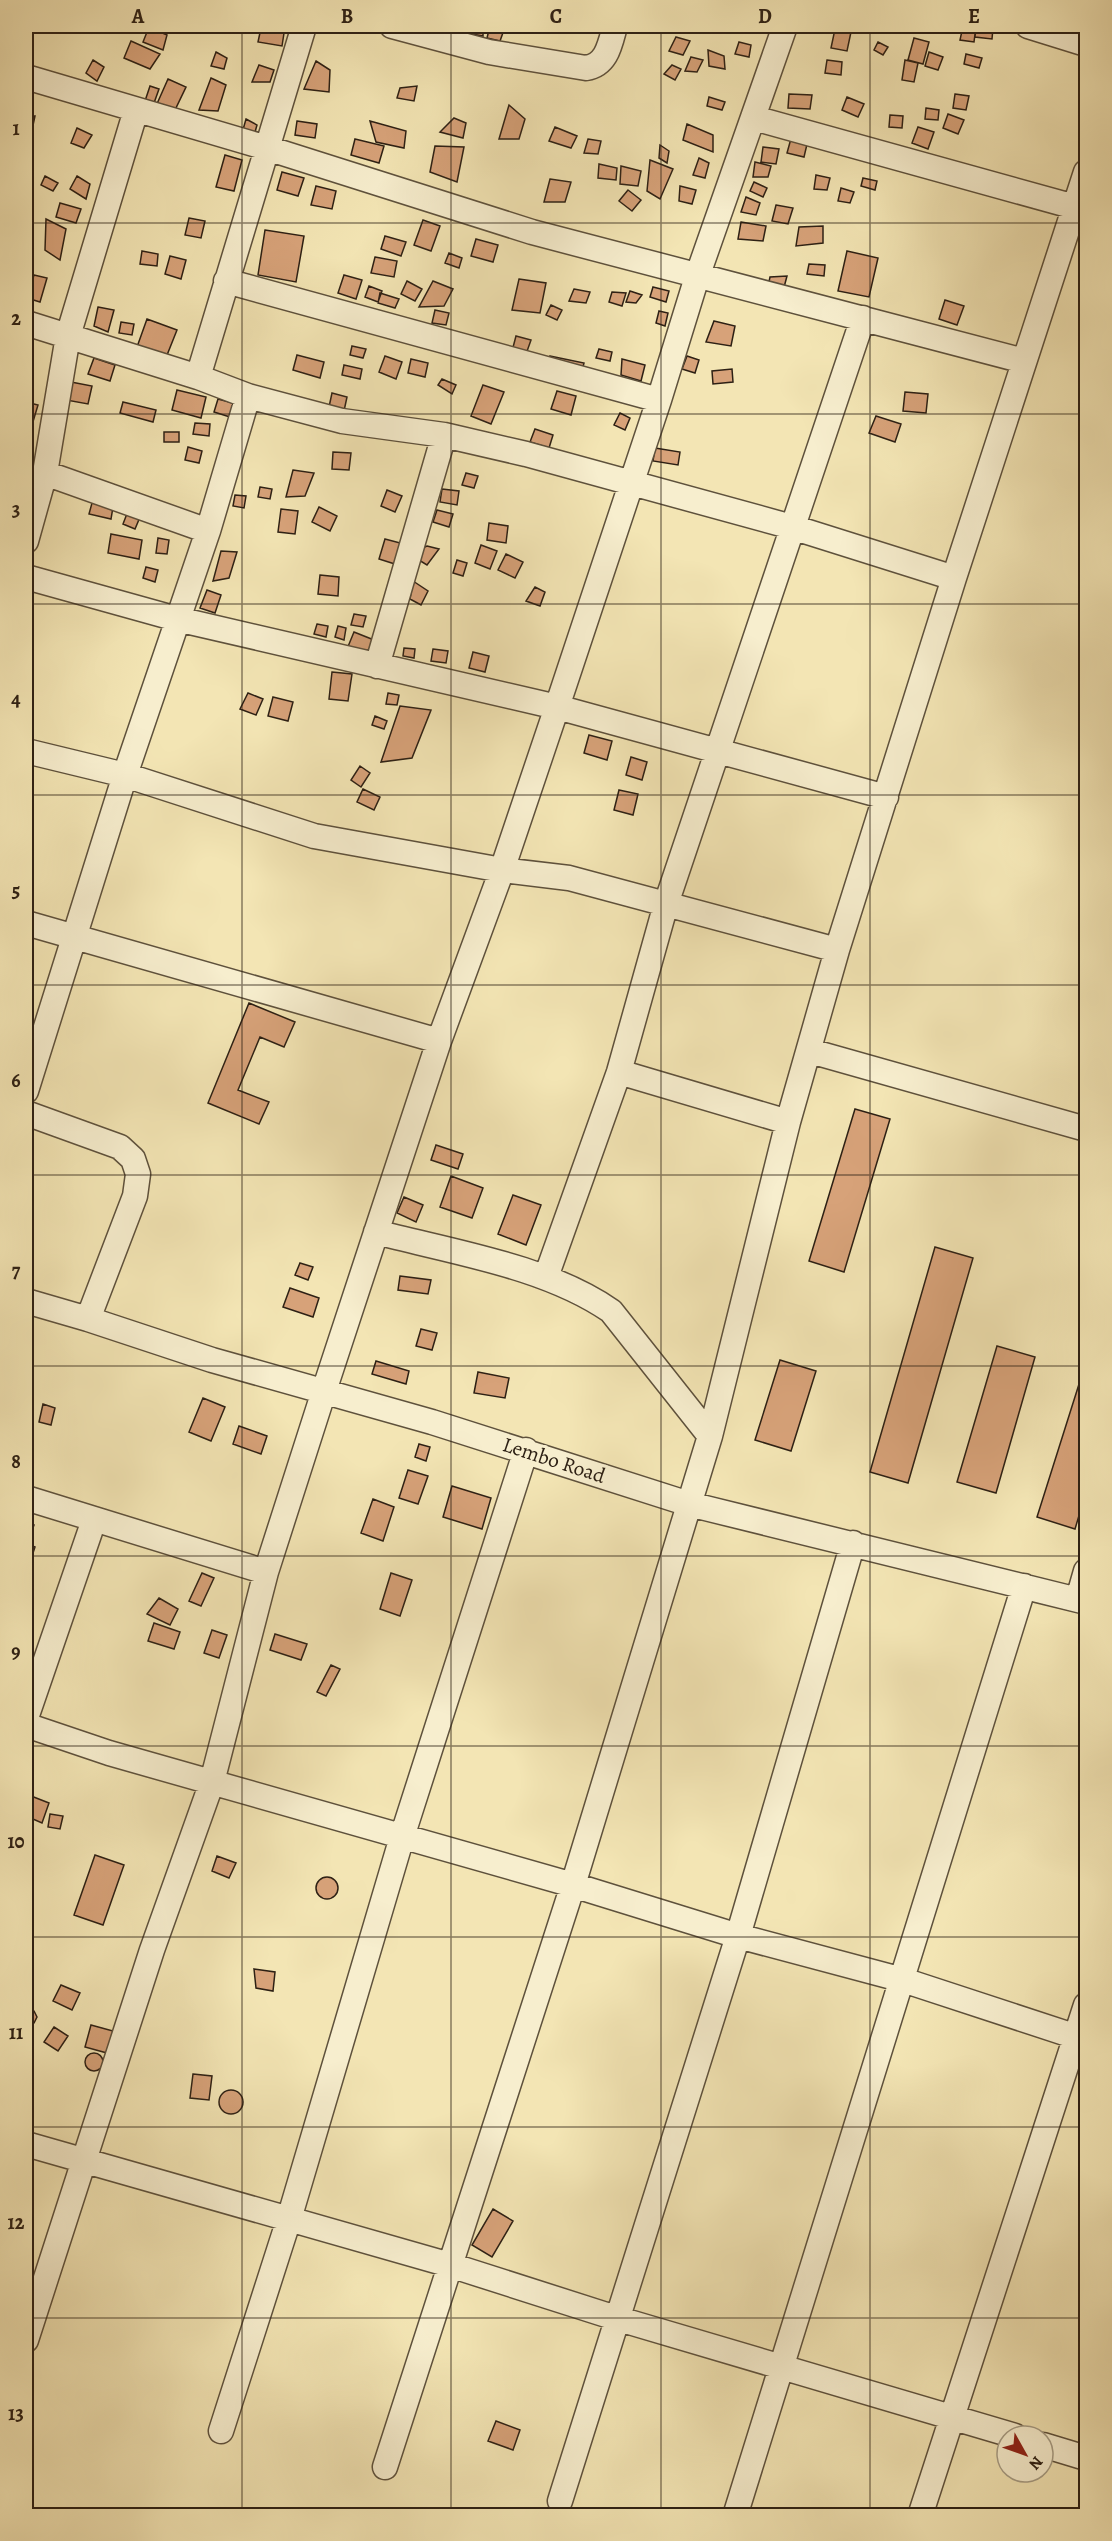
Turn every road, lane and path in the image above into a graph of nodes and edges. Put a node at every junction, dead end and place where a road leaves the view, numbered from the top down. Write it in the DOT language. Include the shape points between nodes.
graph roads {
  1 [pos="304,26"];
  2 [pos="392,26"];
  3 [pos="615,26"];
  4 [pos="785,26"];
  5 [pos="1028,26"];
  6 [pos="1086,44"];
  7 [pos="26,77"];
  8 [pos="136,110"];
  9 [pos="754,118"];
  10 [pos="267,148"];
  11 [pos="1086,172"];
  12 [pos="1075,207"];
  13 [pos="697,277"];
  14 [pos="226,281"];
  15 [pos="863,318"];
  16 [pos="26,322"];
  17 [pos="68,336"];
  18 [pos="1024,361"];
  19 [pos="198,377"];
  20 [pos="248,396"];
  21 [pos="659,400"];
  22 [pos="444,435"];
  23 [pos="45,473"];
  24 [pos="631,484"];
  25 [pos="792,527"];
  26 [pos="208,531"];
  27 [pos="26,541"];
  28 [pos="26,577"];
  29 [pos="954,578"];
  30 [pos="177,619"];
  31 [pos="377,666"];
  32 [pos="557,707"];
  33 [pos="26,751"];
  34 [pos="717,752"];
  35 [pos="125,775"];
  36 [pos="886,797"];
  37 [pos="502,870"];
  38 [pos="666,904"];
  39 [pos="26,923"];
  40 [pos="75,936"];
  41 [pos="837,950"];
  42 [pos="439,1041"];
  43 [pos="810,1051"];
  44 [pos="619,1072"];
  45 [pos="26,1091"];
  46 [pos="26,1113"];
  47 [pos="788,1122"];
  48 [pos="1086,1129"];
  49 [pos="376,1232"];
  50 [pos="546,1277"];
  51 [pos="26,1301"];
  52 [pos="88,1319"];
  53 [pos="324,1391"];
  54 [pos="710,1436"];
  55 [pos="526,1450"];
  56 [pos="26,1498"];
  57 [pos="689,1504"];
  58 [pos="94,1520"];
  59 [pos="853,1543"];
  60 [pos="1086,1571"];
  61 [pos="266,1572"];
  62 [pos="1024,1586"];
  63 [pos="1082,1601"];
  64 [pos="26,1718"];
  65 [pos="26,1725"];
  66 [pos="212,1782"];
  67 [pos="402,1837"];
  68 [pos="573,1885"];
  69 [pos="738,1936"];
  70 [pos="903,1980"];
  71 [pos="1086,2005"];
  72 [pos="1082,2038"];
  73 [pos="26,2144"];
  74 [pos="85,2162"];
  75 [pos="289,2219"];
  76 [pos="450,2265"];
  77 [pos="619,2319"];
  78 [pos="26,2340"];
  79 [pos="783,2368"];
  80 [pos="951,2417"];
  81 [pos="995,2430"];
  82 [pos="220,2431"];
  83 [pos="1055,2449"];
  84 [pos="1086,2458"];
  85 [pos="385,2467"];
  86 [pos="560,2501"];
  87 [pos="735,2516"];
  88 [pos="920,2516"];
  1 -- 10 [label="street"];
  2 -- 3 [label="street" via="489,52 586,68 602,61"];
  4 -- 9 [label="street"];
  5 -- 6 [label="street"];
  7 -- 8 [label="street"];
  8 -- 10 [label="street"];
  8 -- 17 [label="street"];
  9 -- 12 [label="street"];
  9 -- 13 [label="street"];
  10 -- 13 [label="street" via="532,232"];
  10 -- 14 [label="street"];
  11 -- 12 [label="street"];
  12 -- 18 [label="street"];
  13 -- 15 [label="street"];
  13 -- 21 [label="street"];
  14 -- 19 [label="street"];
  14 -- 21 [label="street"];
  15 -- 18 [label="street"];
  15 -- 25 [label="street"];
  16 -- 17 [label="street"];
  17 -- 19 [label="street"];
  17 -- 23 [label="street"];
  18 -- 29 [label="street"];
  19 -- 20 [label="street"];
  20 -- 22 [label="street" via="342,420"];
  20 -- 26 [label="street"];
  21 -- 24 [label="street"];
  22 -- 24 [label="street"];
  22 -- 31 [label="street"];
  23 -- 26 [label="street"];
  23 -- 27 [label="street"];
  24 -- 25 [label="street"];
  24 -- 32 [label="street"];
  25 -- 29 [label="street"];
  25 -- 34 [label="street"];
  26 -- 30 [label="street"];
  28 -- 30 [label="street"];
  29 -- 36 [label="street"];
  30 -- 31 [label="street"];
  30 -- 35 [label="street"];
  31 -- 32 [label="street"];
  32 -- 34 [label="street"];
  32 -- 37 [label="street"];
  33 -- 35 [label="street"];
  34 -- 36 [label="street"];
  34 -- 38 [label="street"];
  35 -- 37 [label="street" via="302,833"];
  35 -- 40 [label="street"];
  36 -- 41 [label="street"];
  37 -- 38 [label="street" via="569,878"];
  37 -- 42 [label="street"];
  38 -- 41 [label="street"];
  38 -- 44 [label="street"];
  39 -- 40 [label="street"];
  40 -- 42 [label="street"];
  40 -- 45 [label="street"];
  41 -- 43 [label="street"];
  42 -- 49 [label="street"];
  43 -- 47 [label="street"];
  43 -- 48 [label="street"];
  44 -- 47 [label="street"];
  44 -- 50 [label="street"];
  46 -- 52 [label="street" via="120,1147 133,1159 138,1174 135,1196"];
  47 -- 54 [label="street"];
  49 -- 50 [label="street"];
  49 -- 53 [label="street"];
  50 -- 54 [label="street" via="611,1311"];
  51 -- 52 [label="street, Lembo Road"];
  52 -- 53 [label="street, Lembo Road" via="212,1360"];
  53 -- 55 [label="street, Lembo Road"];
  53 -- 61 [label="street"];
  54 -- 57 [label="street"];
  55 -- 57 [label="street, Lembo Road"];
  55 -- 67 [label="street"];
  56 -- 58 [label="street"];
  57 -- 59 [label="street, Lembo Road"];
  57 -- 68 [label="street"];
  58 -- 61 [label="street"];
  58 -- 64 [label="street"];
  59 -- 62 [label="street, Lembo Road"];
  59 -- 69 [label="street"];
  60 -- 63 [label="street"];
  61 -- 66 [label="street"];
  62 -- 63 [label="street, Lembo Road"];
  62 -- 70 [label="street"];
  65 -- 66 [label="street"];
  66 -- 67 [label="street"];
  66 -- 74 [label="street" via="152,1950"];
  67 -- 68 [label="street"];
  67 -- 75 [label="street"];
  68 -- 69 [label="street"];
  68 -- 76 [label="street"];
  69 -- 70 [label="street"];
  69 -- 77 [label="street"];
  70 -- 72 [label="street"];
  70 -- 79 [label="street"];
  71 -- 72 [label="street"];
  72 -- 80 [label="street"];
  73 -- 74 [label="street"];
  74 -- 75 [label="street"];
  74 -- 78 [label="street"];
  75 -- 76 [label="street"];
  75 -- 82 [label="street"];
  76 -- 77 [label="street"];
  76 -- 85 [label="street"];
  77 -- 79 [label="street"];
  77 -- 86 [label="street"];
  79 -- 80 [label="street"];
  79 -- 87 [label="street"];
  80 -- 81 [label="street"];
  80 -- 88 [label="street"];
  83 -- 84 [label="street"];
}
